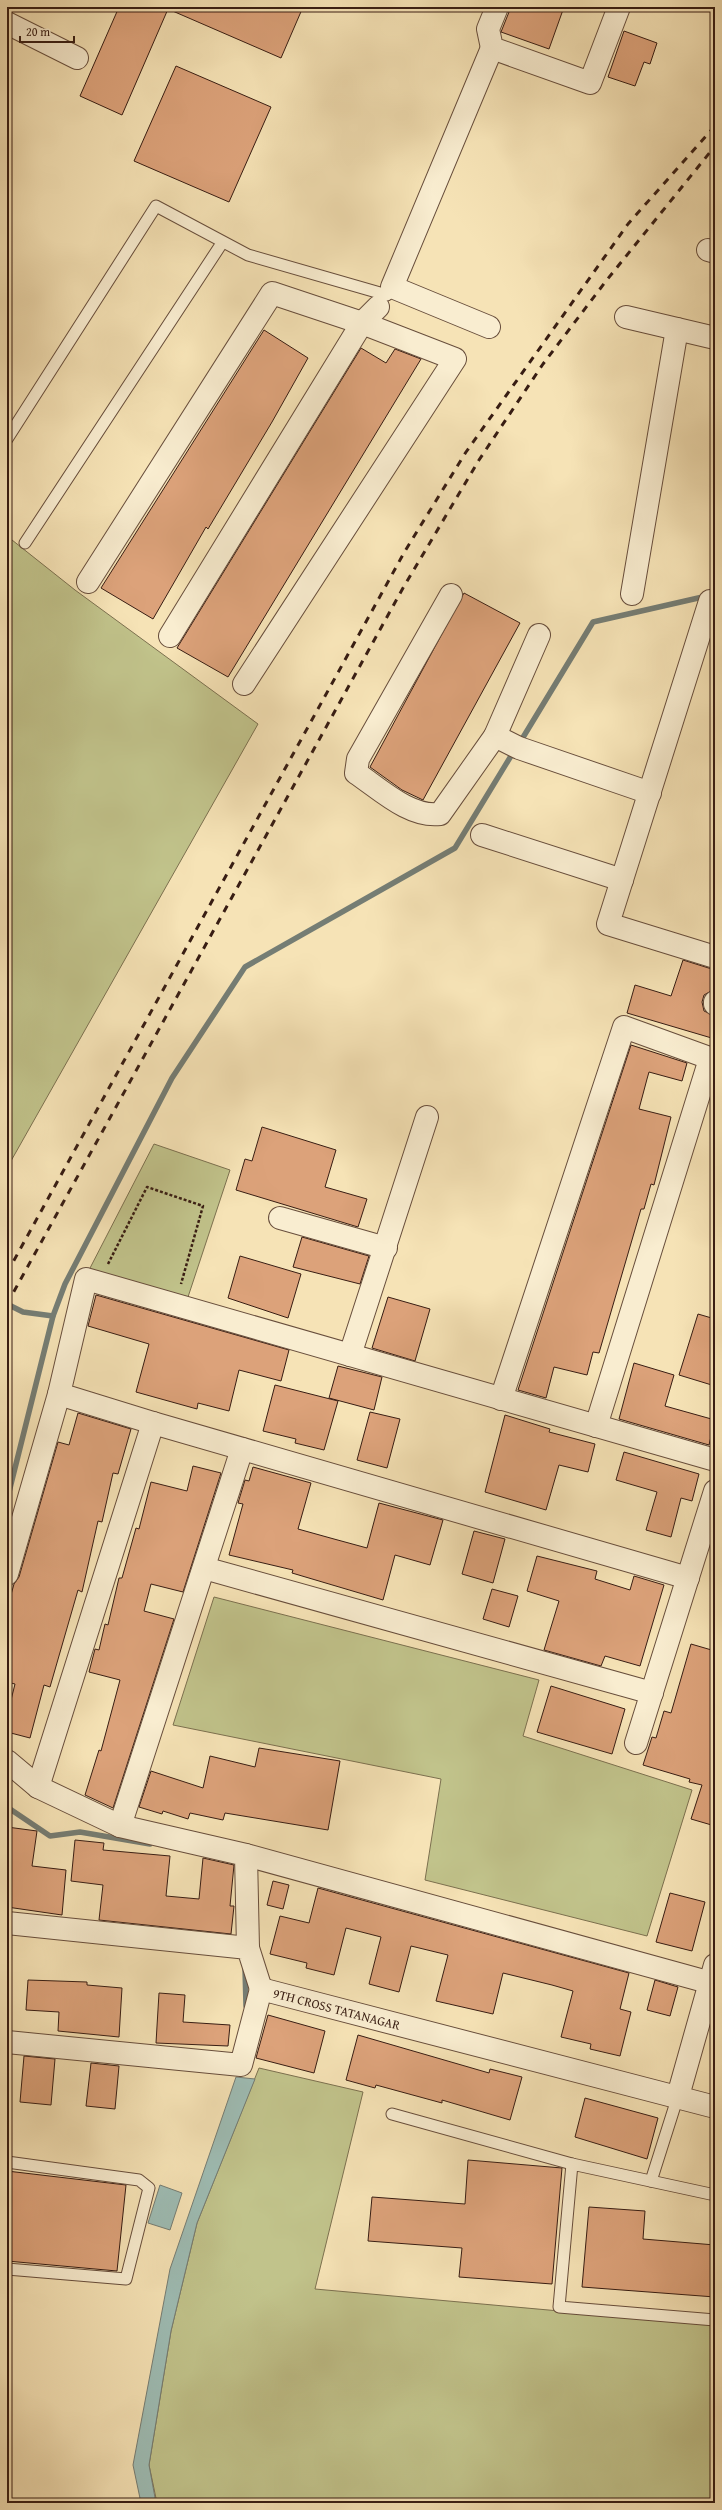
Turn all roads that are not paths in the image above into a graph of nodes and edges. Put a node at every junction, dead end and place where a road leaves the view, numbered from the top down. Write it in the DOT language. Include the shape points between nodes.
graph roads {
  1 [pos="497,7"];
  2 [pos="619,7"];
  3 [pos="7,23"];
  4 [pos="492,48"];
  5 [pos="77,58"];
  6 [pos="222,243"];
  7 [pos="386,296"];
  8 [pos="626,317"];
  9 [pos="362,323"];
  10 [pos="489,327"];
  11 [pos="677,329"];
  12 [pos="715,338"];
  13 [pos="7,439"];
  14 [pos="25,543"];
  15 [pos="88,582"];
  16 [pos="632,594"];
  17 [pos="452,595"];
  18 [pos="715,601"];
  19 [pos="540,635"];
  20 [pos="170,636"];
  21 [pos="244,684"];
  22 [pos="509,743"];
  23 [pos="650,793"];
  24 [pos="482,835"];
  25 [pos="622,880"];
  26 [pos="715,957"];
  27 [pos="713,1059"];
  28 [pos="427,1117"];
  29 [pos="280,1218"];
  30 [pos="386,1248"];
  31 [pos="350,1354"];
  32 [pos="59,1394"];
  33 [pos="501,1398"];
  34 [pos="152,1423"];
  35 [pos="596,1426"];
  36 [pos="242,1449"];
  37 [pos="715,1460"];
  38 [pos="715,1491"];
  39 [pos="204,1568"];
  40 [pos="7,1574"];
  41 [pos="688,1578"];
  42 [pos="652,1693"];
  43 [pos="636,1743"];
  44 [pos="7,1761"];
  45 [pos="38,1787"];
  46 [pos="120,1826"];
  47 [pos="246,1855"];
  48 [pos="7,1923"];
  49 [pos="248,1948"];
  50 [pos="713,1978"];
  51 [pos="261,1990"];
  52 [pos="7,2042"];
  53 [pos="678,2096"];
  54 [pos="715,2107"];
  55 [pos="392,2114"];
  56 [pos="7,2162"];
  57 [pos="572,2164"];
  58 [pos="651,2181"];
  59 [pos="715,2196"];
  60 [pos="7,2269"];
  61 [pos="715,2320"];
  1 -- 4 [label="street" via="488,29"];
  2 -- 4 [label="street" via="590,83"];
  3 -- 5 [label="street"];
  4 -- 7 [label="street"];
  6 -- 7 [label="lane" via="248,255"];
  6 -- 13 [label="lane" via="156,206"];
  6 -- 14 [label="lane"];
  7 -- 9 [label="street"];
  7 -- 10 [label="street"];
  8 -- 11 [label="street"];
  9 -- 15 [label="street" via="272,293"];
  9 -- 20 [label="street"];
  9 -- 21 [label="street" via="455,359"];
  11 -- 12 [label="street"];
  11 -- 16 [label="street"];
  17 -- 22 [label="street" via="358,759 356,773 414,812 429,816 440,814"];
  18 -- 23 [label="street" via="710,601"];
  19 -- 22 [label="street"];
  22 -- 23 [label="street"];
  23 -- 25 [label="street"];
  24 -- 25 [label="street"];
  25 -- 26 [label="street" via="608,924"];
  27 -- 33 [label="street" via="624,1027"];
  27 -- 35 [label="street"];
  28 -- 30 [label="street"];
  29 -- 30 [label="street"];
  30 -- 31 [label="street"];
  31 -- 32 [label="street" via="86,1278"];
  31 -- 33 [label="street"];
  32 -- 34 [label="street"];
  32 -- 40 [label="street"];
  33 -- 35 [label="street"];
  34 -- 36 [label="street"];
  34 -- 45 [label="street"];
  35 -- 37 [label="street"];
  36 -- 39 [label="street"];
  36 -- 41 [label="street"];
  38 -- 41 [label="street"];
  39 -- 42 [label="street"];
  39 -- 46 [label="street"];
  41 -- 42 [label="street"];
  42 -- 43 [label="street"];
  44 -- 45 [label="street"];
  45 -- 46 [label="street"];
  46 -- 47 [label="street"];
  47 -- 49 [label="street"];
  47 -- 50 [label="street"];
  48 -- 49 [label="street"];
  49 -- 51 [label="street"];
  50 -- 53 [label="street"];
  51 -- 52 [label="street, 9TH CROSS TATANAGAR" via="241,2065"];
  51 -- 53 [label="street, 9TH CROSS TATANAGAR"];
  53 -- 54 [label="street, 9TH CROSS TATANAGAR"];
  53 -- 58 [label="lane"];
  55 -- 57 [label="lane"];
  56 -- 60 [label="lane" via="139,2180 149,2188 126,2279"];
  57 -- 58 [label="lane"];
  57 -- 61 [label="lane" via="559,2307"];
  58 -- 59 [label="lane"];
}
